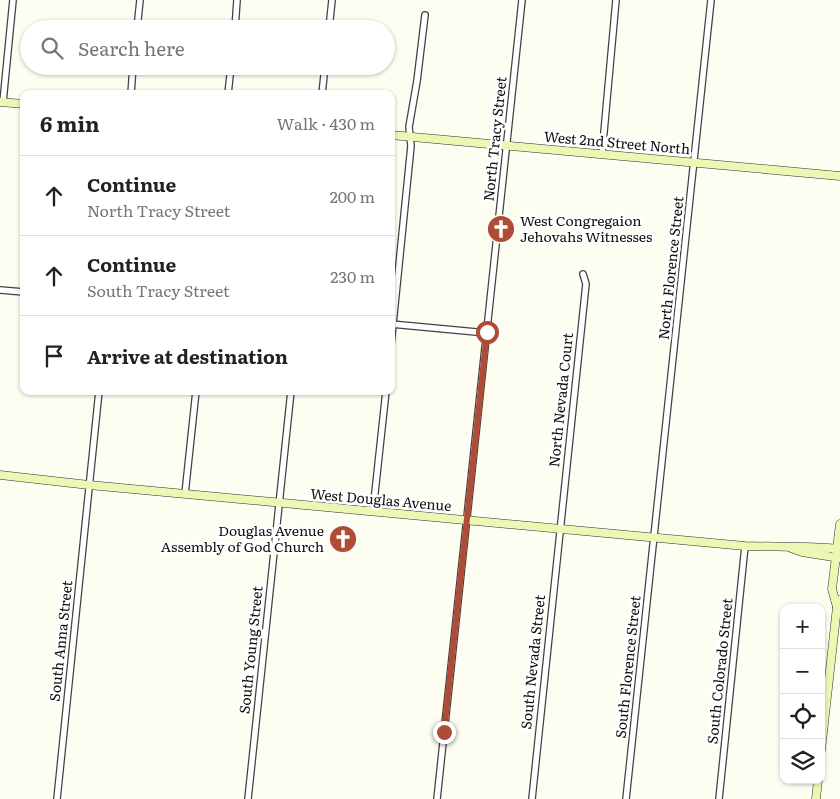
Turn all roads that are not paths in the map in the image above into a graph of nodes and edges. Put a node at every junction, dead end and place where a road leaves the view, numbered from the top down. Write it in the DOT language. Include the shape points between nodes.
graph roads {
  1 [pos="13,0"];
  2 [pos="140,0"];
  3 [pos="237,0"];
  4 [pos="332,0"];
  5 [pos="522,0"];
  6 [pos="616,0"];
  7 [pos="711,0"];
  8 [pos="425,15"];
  9 [pos="138,20"];
  10 [pos="235,20"];
  11 [pos="330,20"];
  12 [pos="132,75"];
  13 [pos="230,75"];
  14 [pos="324,75"];
  15 [pos="131,90"];
  16 [pos="228,90"];
  17 [pos="322,90"];
  18 [pos="1,102"];
  19 [pos="20,104"];
  20 [pos="395,134"];
  21 [pos="410,136"];
  22 [pos="507,145"];
  23 [pos="602,154"];
  24 [pos="695,162"];
  25 [pos="840,176"];
  26 [pos="583,274"];
  27 [pos="0,290"];
  28 [pos="20,292"];
  29 [pos="395,296"];
  30 [pos="395,324"];
  31 [pos="487,332"];
  32 [pos="99,395"];
  33 [pos="196,395"];
  34 [pos="292,395"];
  35 [pos="386,395"];
  36 [pos="0,475"];
  37 [pos="89,485"];
  38 [pos="185,494"];
  39 [pos="280,503"];
  40 [pos="373,512"];
  41 [pos="467,520"];
  42 [pos="840,524"];
  43 [pos="560,528"];
  44 [pos="655,538"];
  45 [pos="745,546"];
  46 [pos="789,547"];
  47 [pos="839,548"];
  48 [pos="838,558"];
  49 [pos="838,603"];
  50 [pos="822,739"];
  51 [pos="818,784"];
  52 [pos="57,799"];
  53 [pos="248,799"];
  54 [pos="437,799"];
  55 [pos="532,799"];
  56 [pos="626,799"];
  57 [pos="719,799"];
  58 [pos="816,799"];
  1 -- 18 [label="street"];
  2 -- 9 [label="street"];
  3 -- 10 [label="street"];
  4 -- 11 [label="street"];
  5 -- 22 [label="street, North Tracy Street"];
  6 -- 23 [label="street"];
  7 -- 24 [label="street, North Florence Street"];
  8 -- 21 [label="street"];
  12 -- 15 [label="street"];
  13 -- 16 [label="street"];
  14 -- 17 [label="street"];
  18 -- 19 [label="street"];
  20 -- 21 [label="street, West 2nd Street North"];
  21 -- 22 [label="street, West 2nd Street North"];
  21 -- 29 [label="street"];
  22 -- 23 [label="street, West 2nd Street North"];
  22 -- 31 [label="street, North Tracy Street"];
  23 -- 24 [label="street, West 2nd Street North"];
  24 -- 25 [label="street, West 2nd Street North"];
  24 -- 44 [label="street, North Florence Street"];
  26 -- 43 [label="street, North Nevada Court" via="586,284"];
  27 -- 28 [label="street"];
  30 -- 31 [label="street"];
  31 -- 41 [label="street, North Tracy Street"];
  32 -- 37 [label="street, South Anna Street"];
  33 -- 38 [label="street"];
  34 -- 39 [label="street, South Young Street"];
  35 -- 40 [label="street"];
  36 -- 37 [label="street, West Douglas Avenue"];
  37 -- 38 [label="street, West Douglas Avenue"];
  37 -- 52 [label="street, South Anna Street"];
  38 -- 39 [label="street, West Douglas Avenue"];
  39 -- 40 [label="street, West Douglas Avenue"];
  39 -- 53 [label="street, South Young Street"];
  40 -- 41 [label="street, West Douglas Avenue"];
  41 -- 43 [label="street, West Douglas Avenue"];
  41 -- 54 [label="street, North Tracy Street"];
  42 -- 47 [label="street"];
  43 -- 44 [label="street, West Douglas Avenue"];
  43 -- 55 [label="street, South Nevada Street"];
  44 -- 45 [label="street, West Douglas Avenue"];
  44 -- 56 [label="street, South Florence Street"];
  45 -- 46 [label="street, West Douglas Avenue"];
  45 -- 57 [label="street, South Colorado Street"];
  46 -- 47 [label="street, West Douglas Avenue"];
  46 -- 48 [label="street, West Douglas Avenue"];
  47 -- 48 [label="street"];
  48 -- 49 [label="street" via="832,588"];
  49 -- 50 [label="street"];
  51 -- 58 [label="street"];
}
